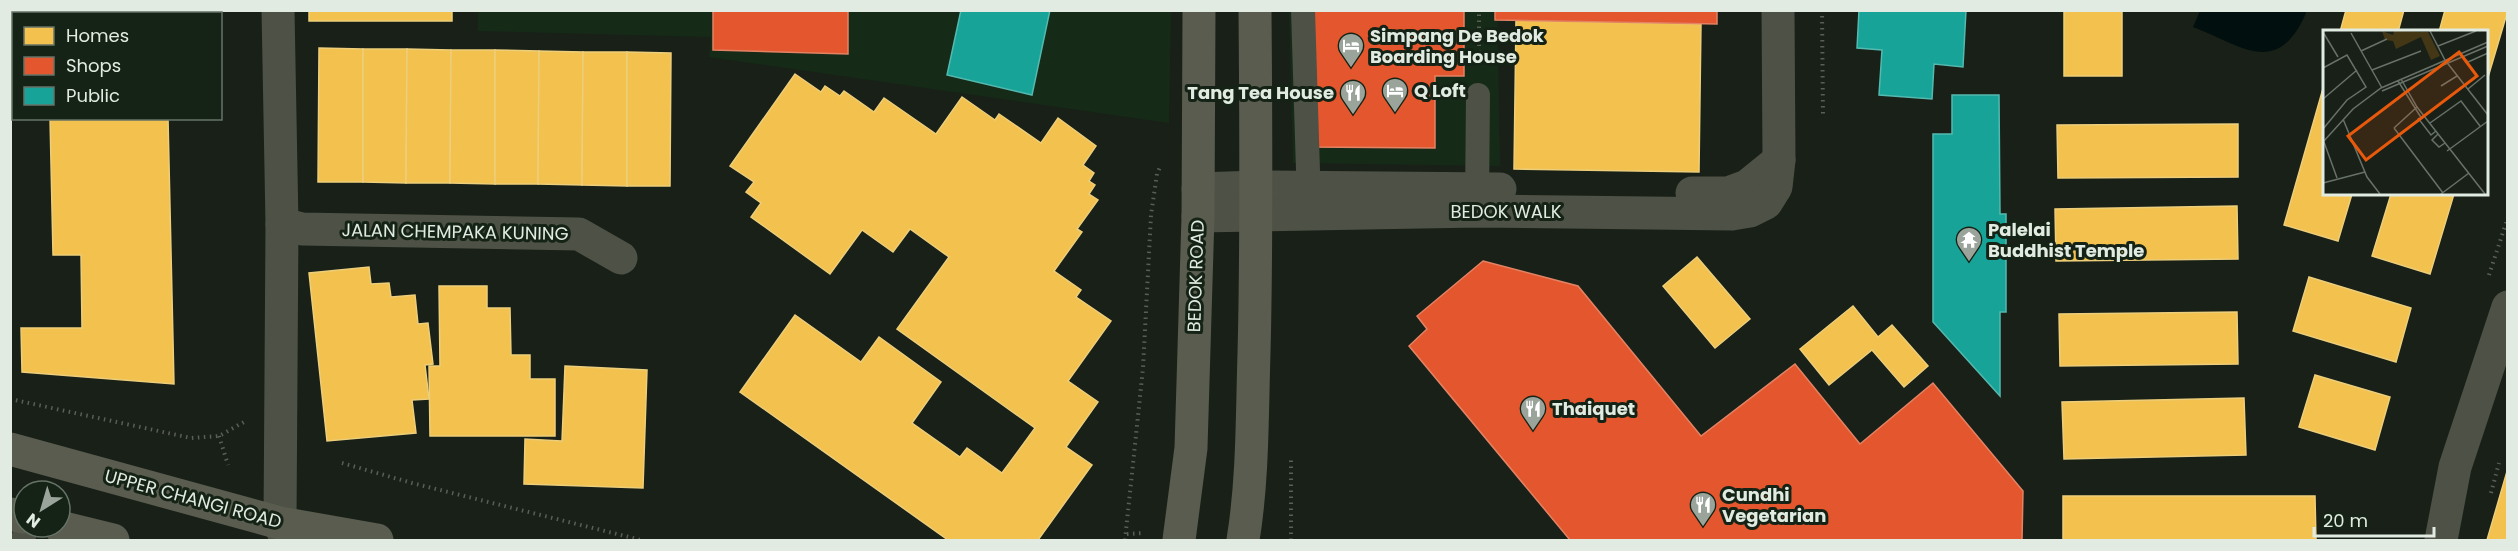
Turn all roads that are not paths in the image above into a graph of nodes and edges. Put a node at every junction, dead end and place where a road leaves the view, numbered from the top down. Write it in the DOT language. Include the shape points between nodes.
graph roads {
  1 [pos="278,10"];
  2 [pos="1199,10"];
  3 [pos="1255,10"];
  4 [pos="1303,10"];
  5 [pos="1779,10"];
  6 [pos="1478,95"];
  7 [pos="1477,199"];
  8 [pos="1256,200"];
  9 [pos="1309,200"];
  10 [pos="1198,203"];
  11 [pos="282,224"];
  12 [pos="621,258"];
  13 [pos="2508,307"];
  14 [pos="10,449"];
  15 [pos="72,530"];
  16 [pos="283,532"];
  17 [pos="113,540"];
  18 [pos="377,540"];
  19 [pos="1179,540"];
  20 [pos="1243,540"];
  21 [pos="2441,540"];
  1 -- 11 [label="street"];
  2 -- 10 [label="street, BEDOK ROAD"];
  3 -- 8 [label="street"];
  4 -- 9 [label="lane"];
  5 -- 7 [label="street, BEDOK WALK" via="1779,160 1748,186 1728,193"];
  6 -- 7 [label="lane"];
  7 -- 9 [label="street, BEDOK WALK"];
  8 -- 9 [label="street, BEDOK WALK"];
  8 -- 10 [label="street, BEDOK WALK"];
  8 -- 20 [label="street" via="1251,459"];
  10 -- 19 [label="street, BEDOK ROAD" via="1191,448"];
  11 -- 12 [label="street, JALAN CHEMPAKA KUNING" via="302,229 579,234"];
  11 -- 16 [label="street"];
  13 -- 21 [label="street" via="2455,467"];
  14 -- 16 [label="street, UPPER CHANGI ROAD"];
  15 -- 17 [label="street"];
  16 -- 18 [label="street, UPPER CHANGI ROAD"];
}
